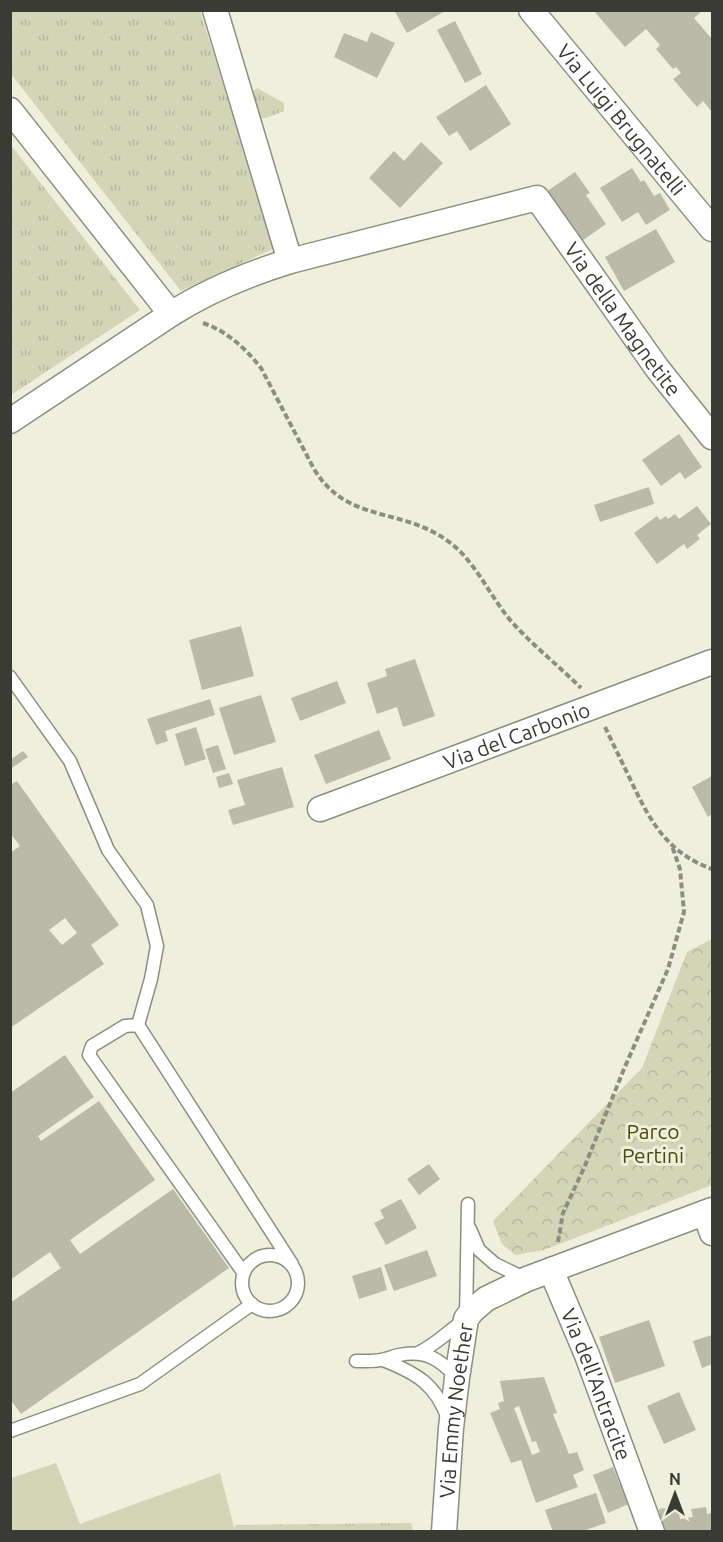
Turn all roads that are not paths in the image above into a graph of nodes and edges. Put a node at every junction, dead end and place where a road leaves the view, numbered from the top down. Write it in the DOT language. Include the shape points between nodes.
graph roads {
  1 [pos="215,10"];
  2 [pos="536,12"];
  3 [pos="10,110"];
  4 [pos="712,229"];
  5 [pos="290,261"];
  6 [pos="171,314"];
  7 [pos="10,421"];
  8 [pos="712,437"];
  9 [pos="712,662"];
  10 [pos="10,676"];
  11 [pos="320,809"];
  12 [pos="138,1024"];
  13 [pos="468,1204"];
  14 [pos="710,1218"];
  15 [pos="468,1225"];
  16 [pos="554,1259"];
  17 [pos="292,1264"];
  18 [pos="243,1272"];
  19 [pos="527,1279"];
  20 [pos="252,1304"];
  21 [pos="466,1320"];
  22 [pos="418,1353"];
  23 [pos="383,1360"];
  24 [pos="357,1361"];
  25 [pos="457,1378"];
  26 [pos="451,1428"];
  27 [pos="10,1431"];
  28 [pos="444,1532"];
  29 [pos="652,1532"];
  1 -- 5 [label="street"];
  2 -- 4 [label="street, Via Luigi Brugnatelli"];
  3 -- 6 [label="street"];
  5 -- 6 [label="street" via="217,289"];
  5 -- 8 [label="street, Via della Magnetite" via="537,198 657,368"];
  6 -- 7 [label="street"];
  9 -- 11 [label="street, Via del Carbonio"];
  10 -- 12 [label="lane" via="70,761 108,850 147,905 157,946"];
  12 -- 17 [label="lane"];
  12 -- 18 [label="lane" via="125,1026 92,1046 89,1055"];
  13 -- 15 [label="lane"];
  14 -- 16 [label="street, Via Emmy Noether"];
  15 -- 19 [label="lane" via="479,1250 495,1264"];
  15 -- 21 [label="lane"];
  16 -- 19 [label="street, Via Emmy Noether"];
  16 -- 29 [label="street, Via dell'Antracite"];
  17 -- 18 [label="lane" via="271,1254 259,1256"];
  17 -- 20 [label="lane" via="298,1283 291,1302 272,1311"];
  18 -- 20 [label="lane" via="244,1295"];
  19 -- 21 [label="street, Via Emmy Noether" via="486,1299"];
  20 -- 27 [label="lane" via="140,1384"];
  21 -- 22 [label="lane"];
  21 -- 25 [label="street, Via Emmy Noether"];
  22 -- 23 [label="lane"];
  22 -- 25 [label="lane" via="432,1357"];
  23 -- 24 [label="lane"];
  23 -- 26 [label="lane" via="417,1375 428,1385 437,1395"];
  25 -- 26 [label="street, Via Emmy Noether"];
  26 -- 28 [label="street, Via Emmy Noether"];
}
